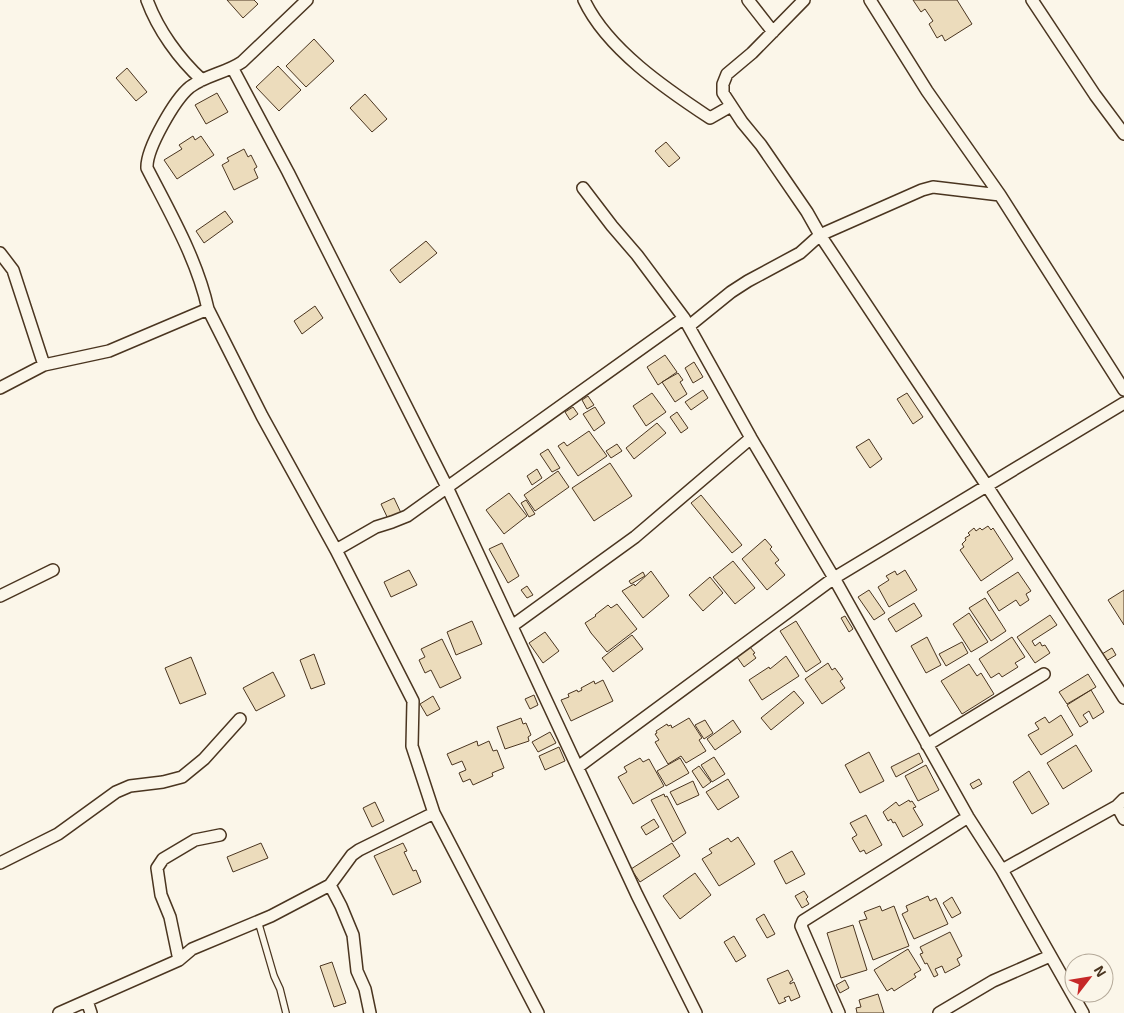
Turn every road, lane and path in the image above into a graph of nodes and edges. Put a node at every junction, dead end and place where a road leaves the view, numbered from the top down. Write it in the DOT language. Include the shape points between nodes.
graph roads {
  1 [pos="306,0"];
  2 [pos="584,0"];
  3 [pos="748,0"];
  4 [pos="804,0"];
  5 [pos="870,0"];
  6 [pos="1032,0"];
  7 [pos="147,2"];
  8 [pos="773,32"];
  9 [pos="233,69"];
  10 [pos="202,80"];
  11 [pos="731,106"];
  12 [pos="1124,134"];
  13 [pos="583,188"];
  14 [pos="1000,195"];
  15 [pos="820,236"];
  16 [pos="0,253"];
  17 [pos="208,309"];
  18 [pos="687,322"];
  19 [pos="44,365"];
  20 [pos="0,388"];
  21 [pos="1124,390"];
  22 [pos="1124,404"];
  23 [pos="751,438"];
  24 [pos="986,486"];
  25 [pos="447,487"];
  26 [pos="336,550"];
  27 [pos="53,570"];
  28 [pos="834,578"];
  29 [pos="0,596"];
  30 [pos="512,626"];
  31 [pos="1044,674"];
  32 [pos="1124,698"];
  33 [pos="240,719"];
  34 [pos="927,745"];
  35 [pos="578,767"];
  36 [pos="1120,802"];
  37 [pos="434,813"];
  38 [pos="968,816"];
  39 [pos="1124,819"];
  40 [pos="220,836"];
  41 [pos="0,863"];
  42 [pos="1002,870"];
  43 [pos="330,885"];
  44 [pos="258,921"];
  45 [pos="1050,956"];
  46 [pos="179,960"];
  47 [pos="87,1001"];
  48 [pos="60,1013"];
  49 [pos="91,1013"];
  50 [pos="286,1013"];
  51 [pos="370,1013"];
  52 [pos="538,1013"];
  53 [pos="696,1013"];
  54 [pos="839,1013"];
  55 [pos="939,1013"];
  56 [pos="1083,1013"];
  1 -- 9 [label="street"];
  2 -- 11 [label="street" via="604,33 655,80 710,118"];
  3 -- 8 [label="street"];
  4 -- 8 [label="street"];
  5 -- 14 [label="street" via="927,91"];
  6 -- 12 [label="street"];
  7 -- 10 [label="street" via="178,53"];
  8 -- 11 [label="street" via="728,74 723,93"];
  9 -- 10 [label="street"];
  9 -- 25 [label="street"];
  10 -- 17 [label="street" via="190,87 174,105 149,152 146,168 185,243"];
  11 -- 15 [label="street" via="807,212"];
  13 -- 18 [label="street"];
  14 -- 15 [label="street" via="933,188 922,190"];
  14 -- 21 [label="street"];
  15 -- 18 [label="street" via="800,253 748,281"];
  15 -- 24 [label="street"];
  16 -- 19 [label="street" via="13,270"];
  17 -- 19 [label="street" via="109,352"];
  17 -- 26 [label="street"];
  18 -- 23 [label="street"];
  18 -- 25 [label="street"];
  19 -- 20 [label="street"];
  22 -- 24 [label="street"];
  23 -- 28 [label="street"];
  23 -- 30 [label="street" via="635,537"];
  24 -- 28 [label="street"];
  24 -- 32 [label="street"];
  25 -- 26 [label="street" via="407,516 376,527"];
  25 -- 30 [label="street"];
  26 -- 37 [label="street" via="413,701 412,746"];
  27 -- 29 [label="street"];
  28 -- 34 [label="street"];
  28 -- 35 [label="street"];
  30 -- 35 [label="street"];
  31 -- 34 [label="street"];
  33 -- 41 [label="street" via="204,759 182,777 130,786 116,792 58,834"];
  34 -- 38 [label="street"];
  35 -- 53 [label="street" via="636,895"];
  36 -- 39 [label="street"];
  36 -- 42 [label="street"];
  37 -- 43 [label="street" via="352,854"];
  37 -- 52 [label="street"];
  38 -- 42 [label="street"];
  38 -- 54 [label="street" via="803,921 801,926"];
  40 -- 46 [label="street" via="194,840 163,859 157,868"];
  42 -- 45 [label="street"];
  43 -- 44 [label="street"];
  43 -- 51 [label="street" via="353,935 357,971"];
  44 -- 46 [label="street" via="192,949"];
  44 -- 50 [label="lane"];
  45 -- 55 [label="street" via="993,981"];
  45 -- 56 [label="street"];
  46 -- 47 [label="street"];
  47 -- 48 [label="street"];
  47 -- 49 [label="street"];
}
